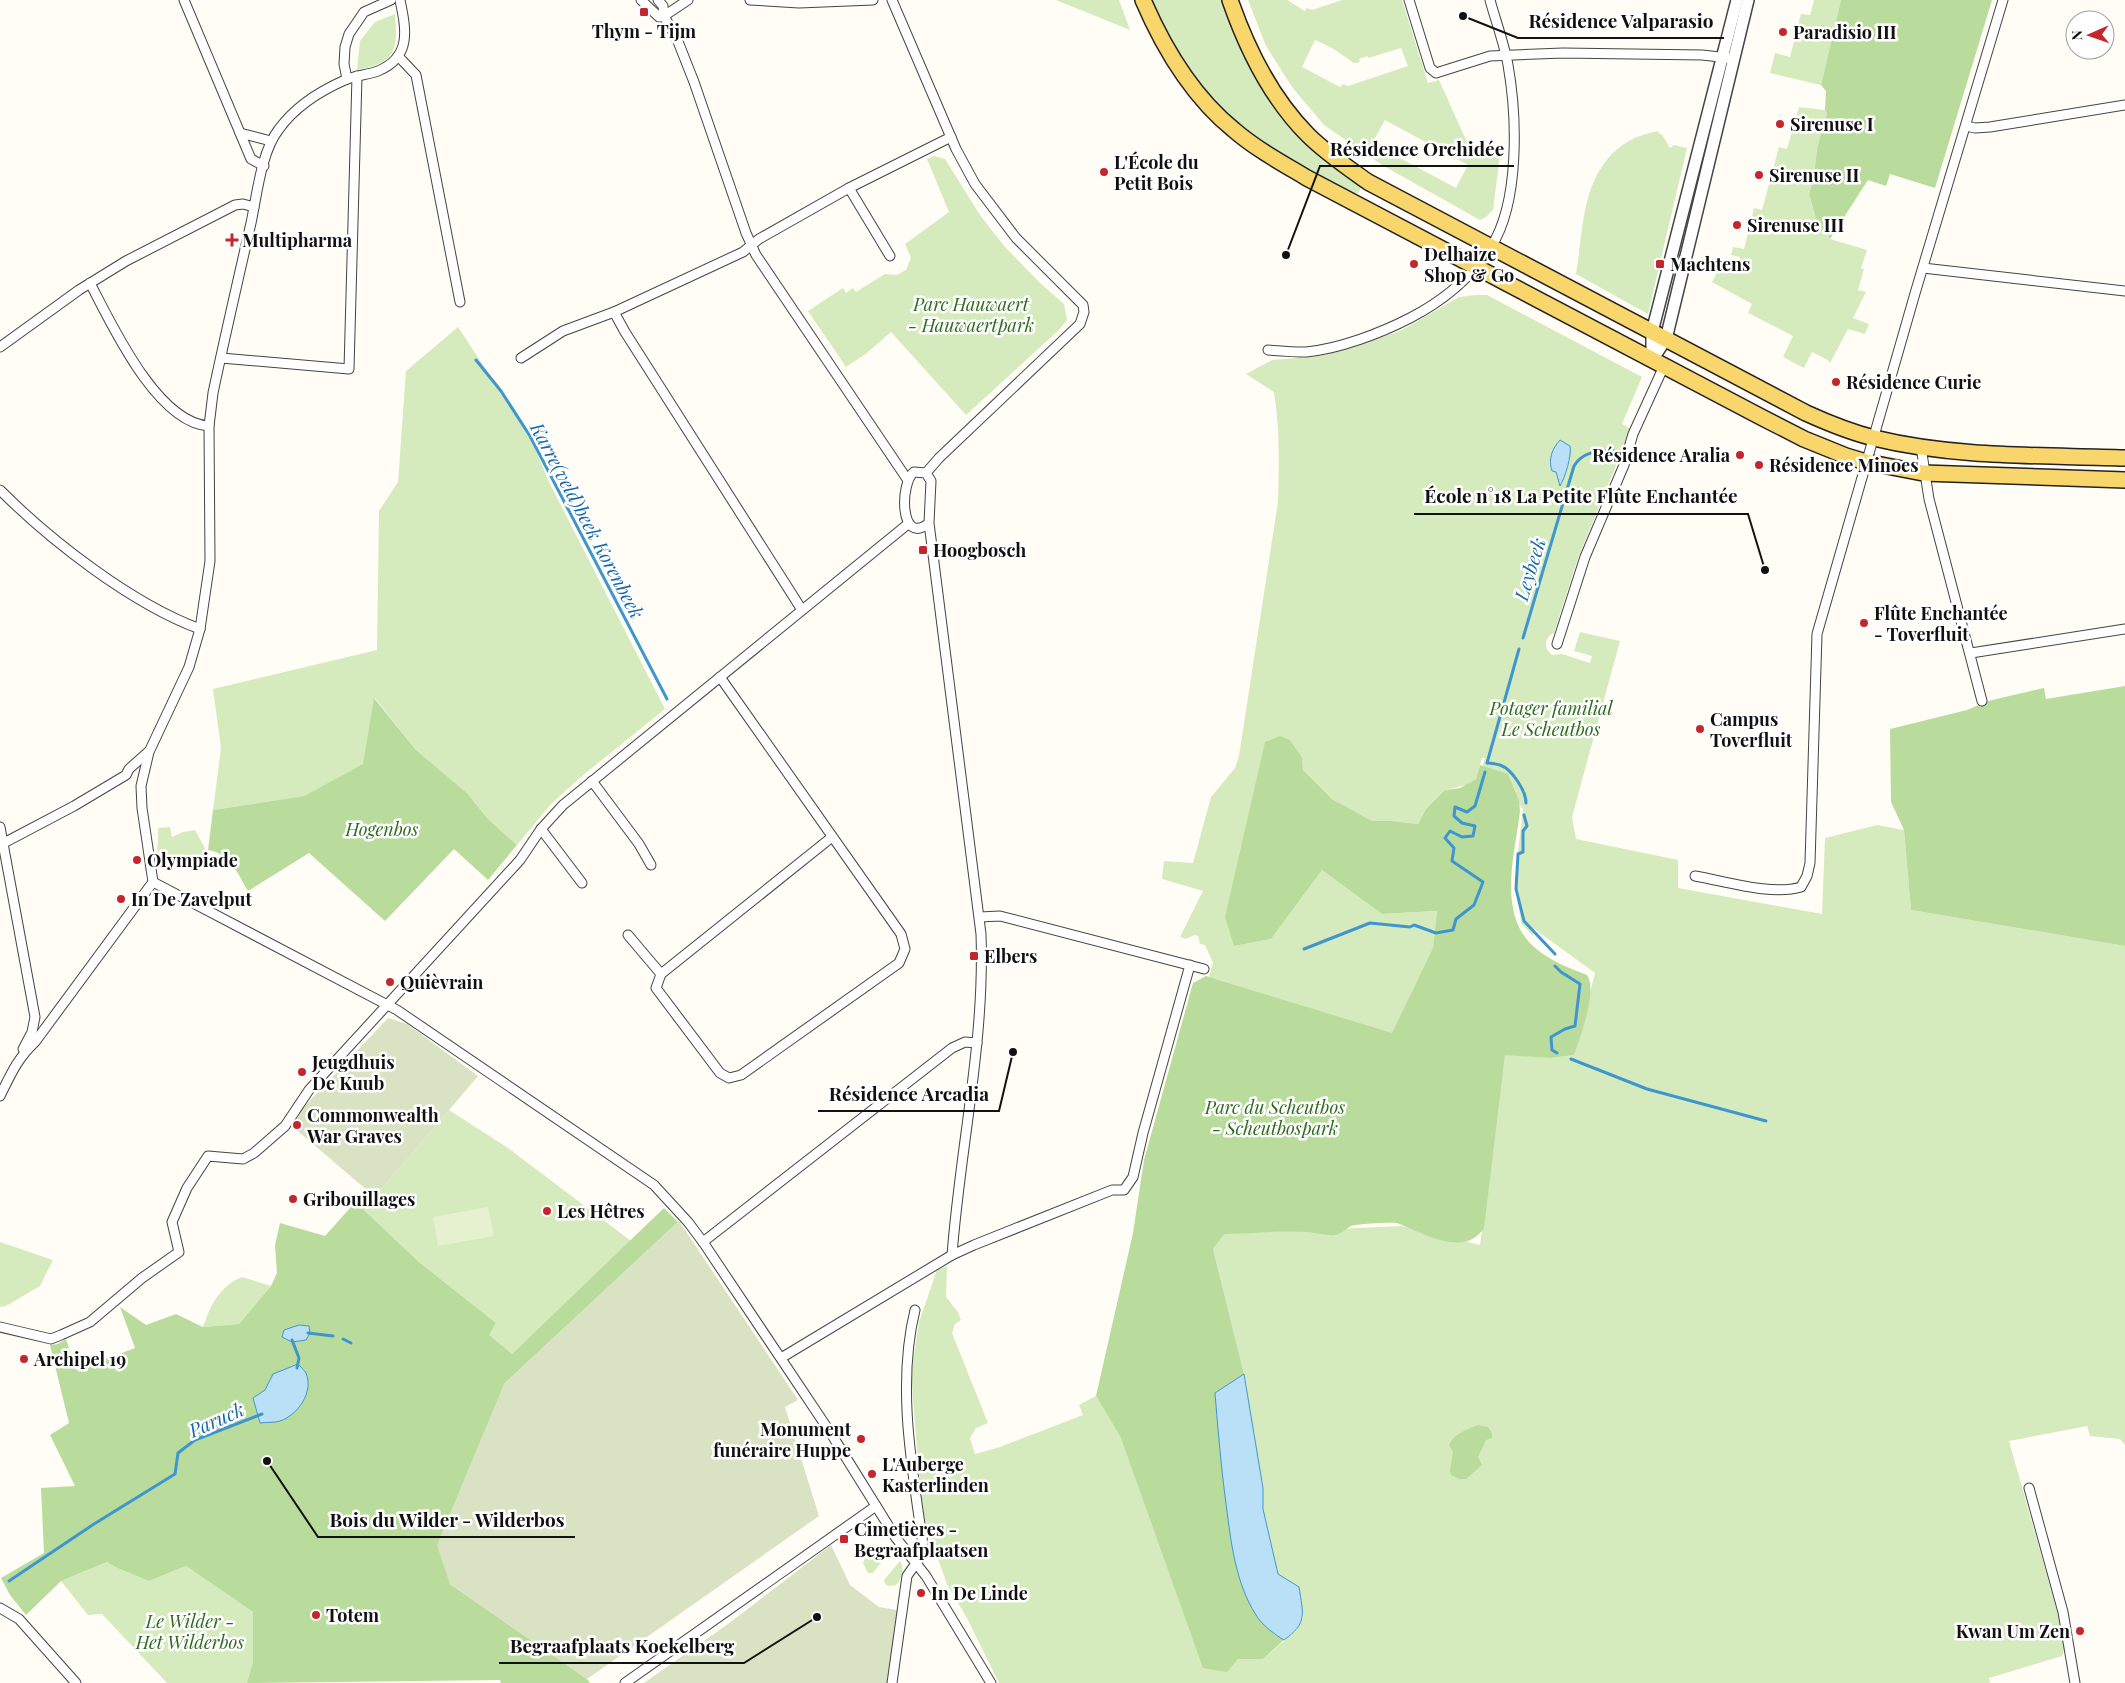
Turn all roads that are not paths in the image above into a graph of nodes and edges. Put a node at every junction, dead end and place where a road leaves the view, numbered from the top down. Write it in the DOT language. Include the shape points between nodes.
graph roads {
  1 [pos="184,0"];
  2 [pos="391,0"];
  3 [pos="400,0"];
  4 [pos="641,0"];
  5 [pos="658,0"];
  6 [pos="688,0"];
  7 [pos="750,0"];
  8 [pos="872,0"];
  9 [pos="892,0"];
  10 [pos="1143,0"];
  11 [pos="1230,0"];
  12 [pos="1409,0"];
  13 [pos="1490,0"];
  14 [pos="1737,0"];
  15 [pos="1748,0"];
  16 [pos="2003,0"];
  17 [pos="655,13"];
  18 [pos="664,16"];
  19 [pos="398,56"];
  20 [pos="1506,56"];
  21 [pos="1728,58"];
  22 [pos="357,76"];
  23 [pos="347,79"];
  24 [pos="2125,105"];
  25 [pos="1966,126"];
  26 [pos="240,133"];
  27 [pos="951,137"];
  28 [pos="272,141"];
  29 [pos="1696,164"];
  30 [pos="264,166"];
  31 [pos="1708,167"];
  32 [pos="849,188"];
  33 [pos="254,207"];
  34 [pos="752,245"];
  35 [pos="1491,248"];
  36 [pos="890,256"];
  37 [pos="1475,267"];
  38 [pos="1923,268"];
  39 [pos="90,283"];
  40 [pos="2125,291"];
  41 [pos="460,302"];
  42 [pos="614,312"];
  43 [pos="1652,332"];
  44 [pos="1666,339"];
  45 [pos="0,347"];
  46 [pos="1268,350"];
  47 [pos="221,358"];
  48 [pos="521,358"];
  49 [pos="1658,363"];
  50 [pos="209,426"];
  51 [pos="1873,438"];
  52 [pos="1920,447"];
  53 [pos="2125,458"];
  54 [pos="1866,462"];
  55 [pos="926,473"];
  56 [pos="1923,473"];
  57 [pos="907,479"];
  58 [pos="2125,480"];
  59 [pos="0,490"];
  60 [pos="929,523"];
  61 [pos="908,524"];
  62 [pos="802,610"];
  63 [pos="2125,629"];
  64 [pos="200,630"];
  65 [pos="1557,644"];
  66 [pos="1971,653"];
  67 [pos="720,677"];
  68 [pos="1982,701"];
  69 [pos="148,752"];
  70 [pos="126,775"];
  71 [pos="592,781"];
  72 [pos="140,786"];
  73 [pos="0,827"];
  74 [pos="541,829"];
  75 [pos="832,837"];
  76 [pos="2,844"];
  77 [pos="651,865"];
  78 [pos="1695,876"];
  79 [pos="153,882"];
  80 [pos="582,883"];
  81 [pos="980,917"];
  82 [pos="628,935"];
  83 [pos="1190,965"];
  84 [pos="1204,969"];
  85 [pos="661,974"];
  86 [pos="388,1005"];
  87 [pos="35,1017"];
  88 [pos="50,1022"];
  89 [pos="978,1043"];
  90 [pos="22,1054"];
  91 [pos="0,1070"];
  92 [pos="10,1072"];
  93 [pos="0,1096"];
  94 [pos="703,1242"];
  95 [pos="952,1255"];
  96 [pos="915,1310"];
  97 [pos="0,1327"];
  98 [pos="781,1358"];
  99 [pos="2030,1488"];
  100 [pos="876,1506"];
  101 [pos="915,1562"];
  102 [pos="0,1608"];
  103 [pos="76,1683"];
  104 [pos="626,1683"];
  105 [pos="892,1683"];
  106 [pos="991,1683"];
  107 [pos="2076,1683"];
  1 -- 26 [label="street"];
  2 -- 23 [label="street" via="364,12 349,34 344,64"];
  3 -- 19 [label="street" via="406,33"];
  4 -- 17 [label="street"];
  5 -- 17 [label="street"];
  5 -- 18 [label="street" via="663,6"];
  6 -- 18 [label="street"];
  7 -- 8 [label="street" via="799,3"];
  9 -- 27 [label="street"];
  10 -- 37 [label="main road" via="1176,66 1233,130 1307,178"];
  11 -- 35 [label="main road" via="1242,36 1263,74 1285,108 1308,134 1368,182"];
  12 -- 20 [label="street" via="1430,68 1436,73 1490,56"];
  13 -- 20 [label="street"];
  14 -- 21 [label="street"];
  15 -- 21 [label="street"];
  16 -- 25 [label="street"];
  17 -- 18 [label="street" via="659,17"];
  18 -- 34 [label="street" via="678,39"];
  19 -- 22 [label="street" via="377,72"];
  19 -- 41 [label="street" via="416,75"];
  20 -- 21 [label="street" via="1563,53"];
  20 -- 35 [label="street" via="1512,102 1513,175 1507,208"];
  21 -- 29 [label="street"];
  21 -- 31 [label="street"];
  22 -- 23 [label="street"];
  22 -- 47 [label="street" via="349,368"];
  23 -- 28 [label="street" via="298,108"];
  24 -- 25 [label="street" via="1990,127"];
  25 -- 38 [label="street"];
  26 -- 28 [label="street"];
  26 -- 30 [label="street" via="252,159"];
  27 -- 32 [label="street"];
  27 -- 55 [label="street" via="975,184 1016,238 1083,305 1084,312 1080,324"];
  28 -- 30 [label="street"];
  29 -- 31 [label="street"];
  29 -- 43 [label="street"];
  30 -- 33 [label="street"];
  31 -- 44 [label="street"];
  32 -- 34 [label="street"];
  32 -- 36 [label="street"];
  33 -- 39 [label="street" via="235,206 126,261"];
  33 -- 47 [label="street"];
  34 -- 42 [label="street"];
  34 -- 57 [label="street"];
  35 -- 37 [label="street"];
  35 -- 43 [label="main road"];
  37 -- 46 [label="street" via="1452,292 1387,330 1307,352"];
  37 -- 49 [label="main road"];
  38 -- 40 [label="street"];
  38 -- 51 [label="street"];
  39 -- 45 [label="street"];
  39 -- 50 [label="street" via="154,391 191,422"];
  42 -- 48 [label="street" via="563,331"];
  42 -- 62 [label="street"];
  43 -- 44 [label="main road"];
  43 -- 49 [label="street"];
  44 -- 49 [label="street"];
  44 -- 51 [label="main road" via="1806,413"];
  47 -- 50 [label="street"];
  49 -- 54 [label="main road" via="1804,439"];
  49 -- 65 [label="street" via="1624,465 1585,557"];
  50 -- 64 [label="street" via="210,561"];
  51 -- 52 [label="main road"];
  51 -- 54 [label="street"];
  52 -- 53 [label="main road" via="1957,452"];
  52 -- 56 [label="street"];
  54 -- 56 [label="main road"];
  54 -- 78 [label="street" via="1817,634 1807,876 1801,887 1790,891"];
  55 -- 57 [label="street" via="914,472"];
  55 -- 60 [label="street" via="931,481"];
  56 -- 58 [label="main road"];
  56 -- 66 [label="street"];
  57 -- 61 [label="street"];
  59 -- 64 [label="street" via="104,577"];
  60 -- 61 [label="street" via="920,528"];
  60 -- 81 [label="street"];
  61 -- 62 [label="street"];
  62 -- 67 [label="street"];
  63 -- 66 [label="street"];
  64 -- 69 [label="street" via="189,667"];
  66 -- 68 [label="street"];
  67 -- 71 [label="street"];
  67 -- 75 [label="street"];
  69 -- 70 [label="street"];
  69 -- 72 [label="street"];
  70 -- 72 [label="street"];
  70 -- 76 [label="street"];
  71 -- 74 [label="street"];
  71 -- 77 [label="street"];
  72 -- 79 [label="street"];
  73 -- 76 [label="street"];
  74 -- 80 [label="street"];
  74 -- 86 [label="street" via="520,860"];
  75 -- 85 [label="street"];
  75 -- 85 [label="street" via="901,934 905,949 899,963 741,1075 729,1078 720,1073 656,988"];
  76 -- 87 [label="street"];
  79 -- 86 [label="street"];
  79 -- 88 [label="street"];
  81 -- 83 [label="street" via="1000,916"];
  81 -- 89 [label="street"];
  82 -- 85 [label="street"];
  83 -- 84 [label="street"];
  83 -- 95 [label="street" via="1133,1177 1124,1190 1112,1190"];
  86 -- 94 [label="street" via="654,1184"];
  86 -- 97 [label="street" via="308,1090 285,1126 254,1153 243,1159 208,1156 187,1188 172,1222 179,1252 90,1322 61,1335 51,1339"];
  87 -- 88 [label="street"];
  87 -- 90 [label="street"];
  88 -- 90 [label="street"];
  89 -- 94 [label="street" via="964,1042 952,1048"];
  89 -- 95 [label="street"];
  90 -- 92 [label="street"];
  91 -- 92 [label="street"];
  92 -- 93 [label="street"];
  94 -- 98 [label="street"];
  95 -- 98 [label="street"];
  96 -- 101 [label="street" via="905,1382 924,1552"];
  98 -- 100 [label="street"];
  99 -- 107 [label="street" via="2063,1612"];
  100 -- 101 [label="street"];
  100 -- 104 [label="street"];
  101 -- 105 [label="street" via="907,1576"];
  101 -- 106 [label="street"];
  102 -- 103 [label="street" via="19,1619"];
}
